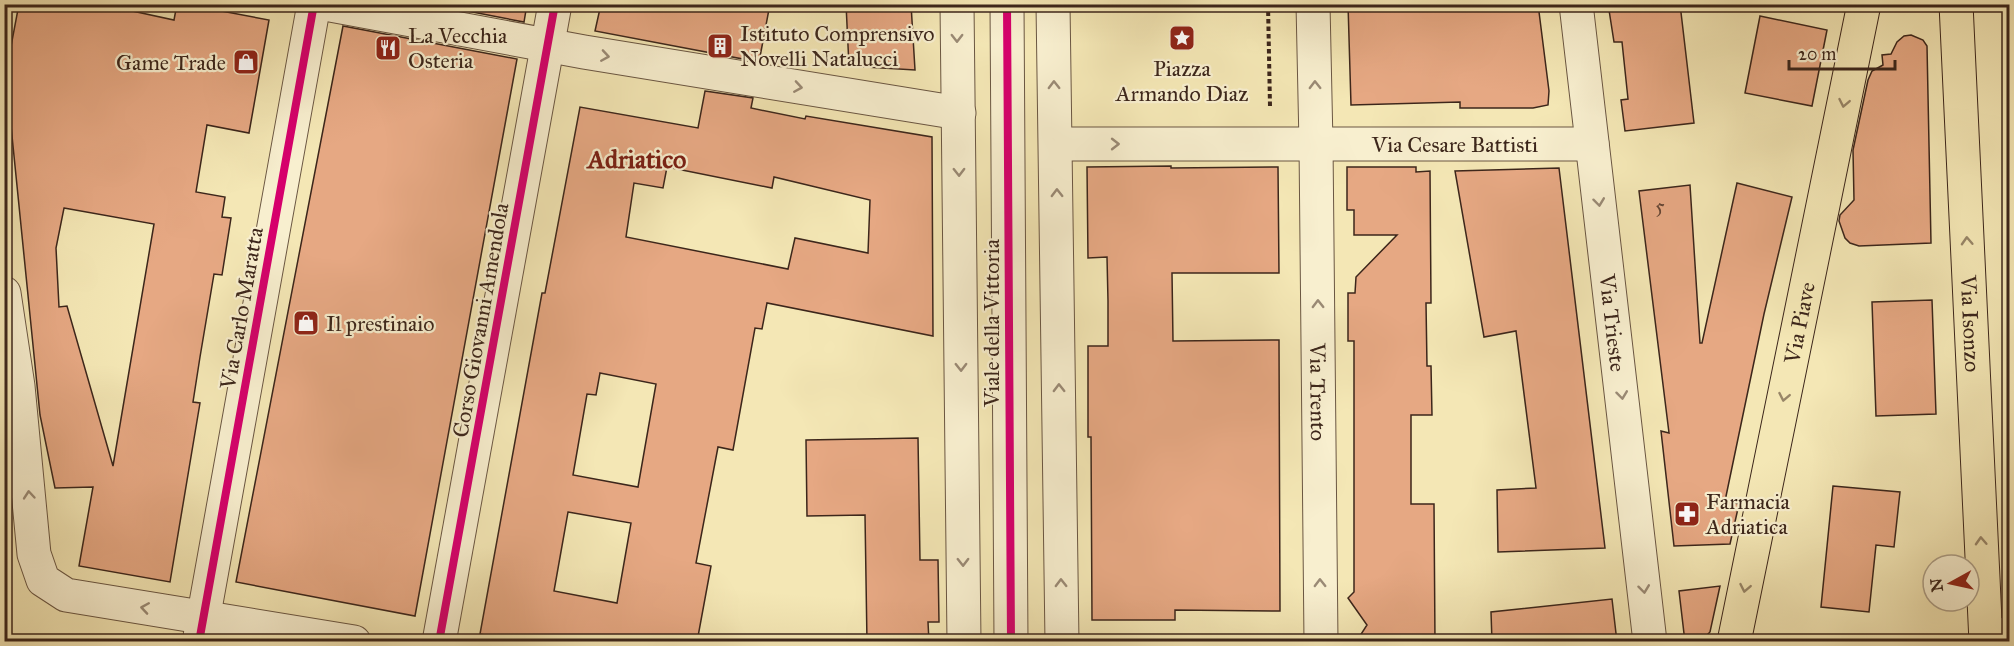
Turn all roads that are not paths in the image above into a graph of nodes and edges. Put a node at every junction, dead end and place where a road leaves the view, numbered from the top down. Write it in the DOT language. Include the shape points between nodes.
graph roads {
  1 [pos="314,4"];
  2 [pos="325,4"];
  3 [pos="555,4"];
  4 [pos="957,4"];
  5 [pos="1007,4"];
  6 [pos="1053,4"];
  7 [pos="1313,4"];
  8 [pos="1576,4"];
  9 [pos="1956,4"];
  10 [pos="1859,13"];
  11 [pos="548,46"];
  12 [pos="959,113"];
  13 [pos="1056,144"];
  14 [pos="1316,144"];
  15 [pos="1592,144"];
  16 [pos="4,293"];
  17 [pos="11,380"];
  18 [pos="201,629"];
  19 [pos="1994,637"];
  20 [pos="354,642"];
  21 [pos="439,642"];
  22 [pos="964,642"];
  23 [pos="1011,642"];
  24 [pos="1062,642"];
  25 [pos="1321,642"];
  26 [pos="1650,642"];
  27 [pos="1734,642"];
  1 -- 18 [label="street, Via Carlo Maratta"];
  2 -- 11 [label="street"];
  3 -- 11 [label="street, Corso Giovanni Amendola"];
  4 -- 12 [label="street, Viale della Vittoria, one-way"];
  5 -- 23 [label="street, Viale della Vittoria"];
  13 -- 6 [label="street, one-way"];
  14 -- 7 [label="street, one-way"];
  8 -- 15 [label="street, Via Trieste"];
  19 -- 9 [label="main road, Via Isonzo, one-way"];
  10 -- 27 [label="main road, Via Piave, one-way"];
  11 -- 12 [label="street, one-way"];
  11 -- 21 [label="street, Corso Giovanni Amendola"];
  12 -- 22 [label="street, Viale della Vittoria, one-way"];
  13 -- 14 [label="street, one-way"];
  24 -- 13 [label="street, one-way"];
  14 -- 15 [label="street, Via Cesare Battisti"];
  25 -- 14 [label="street, Via Trento, one-way"];
  15 -- 26 [label="street, Via Trieste, one-way"];
  16 -- 17 [label="street"];
  18 -- 17 [label="street, one-way" via="66,595 43,580 34,554"];
  18 -- 20 [label="street"];
}
